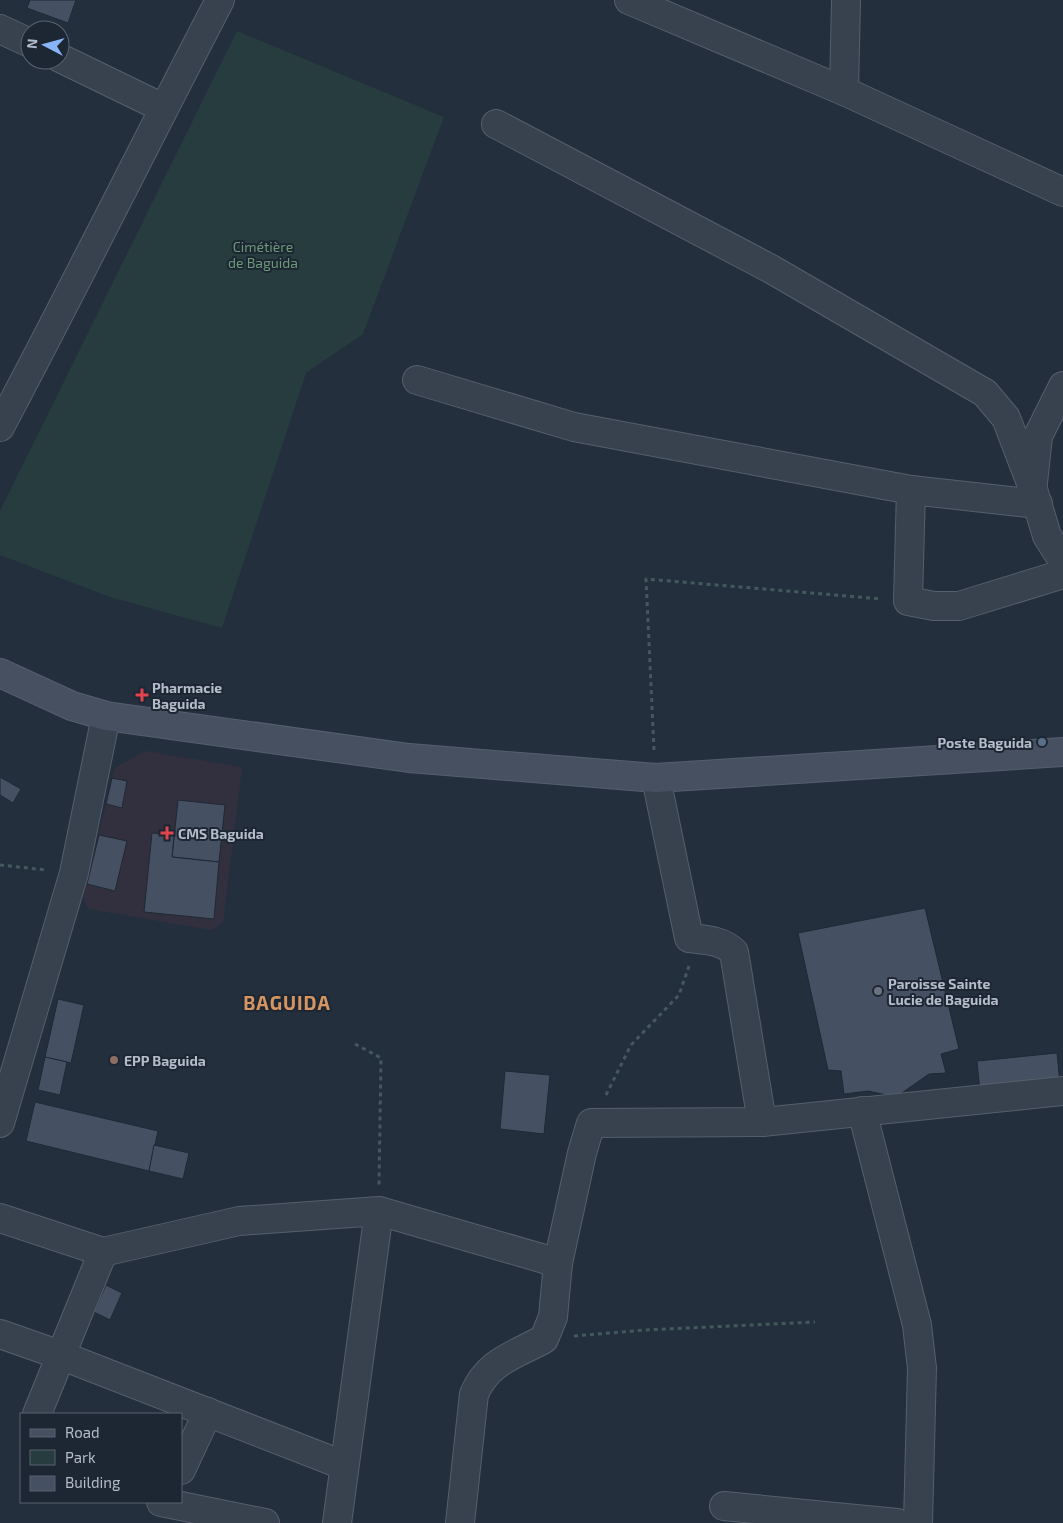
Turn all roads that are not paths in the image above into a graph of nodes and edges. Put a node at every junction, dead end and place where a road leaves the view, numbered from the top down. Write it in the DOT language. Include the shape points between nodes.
graph roads {
  1 [pos="220,0"];
  2 [pos="629,0"];
  3 [pos="846,0"];
  4 [pos="0,29"];
  5 [pos="20,38"];
  6 [pos="70,63"];
  7 [pos="844,91"];
  8 [pos="163,108"];
  9 [pos="496,124"];
  10 [pos="1063,192"];
  11 [pos="417,380"];
  12 [pos="1063,386"];
  13 [pos="0,427"];
  14 [pos="910,490"];
  15 [pos="1035,495"];
  16 [pos="1063,562"];
  17 [pos="1063,574"];
  18 [pos="0,673"];
  19 [pos="106,716"];
  20 [pos="1063,752"];
  21 [pos="656,778"];
  22 [pos="1063,1092"];
  23 [pos="862,1110"];
  24 [pos="2,1113"];
  25 [pos="762,1122"];
  26 [pos="379,1211"];
  27 [pos="0,1218"];
  28 [pos="103,1252"];
  29 [pos="558,1263"];
  30 [pos="0,1334"];
  31 [pos="60,1355"];
  32 [pos="208,1412"];
  33 [pos="37,1413"];
  34 [pos="343,1465"];
  35 [pos="182,1468"];
  36 [pos="724,1506"];
  37 [pos="162,1508"];
  38 [pos="266,1523"];
  39 [pos="337,1523"];
  40 [pos="460,1523"];
  41 [pos="897,1523"];
  42 [pos="918,1523"];
  1 -- 8 [label="street"];
  2 -- 7 [label="street"];
  3 -- 7 [label="street"];
  4 -- 5 [label="street"];
  6 -- 8 [label="street"];
  7 -- 10 [label="street"];
  8 -- 13 [label="street" via="84,269"];
  9 -- 15 [label="street" via="771,269 985,393 1006,418"];
  11 -- 14 [label="street" via="574,427"];
  12 -- 15 [label="street" via="1038,436"];
  14 -- 15 [label="street"];
  14 -- 17 [label="street" via="908,601 959,606"];
  15 -- 16 [label="street" via="1048,536"];
  18 -- 19 [label="street" via="72,706"];
  19 -- 21 [label="street" via="409,758"];
  19 -- 24 [label="street" via="74,873"];
  20 -- 21 [label="street"];
  21 -- 25 [label="street" via="689,938 719,943 734,952"];
  22 -- 23 [label="street"];
  23 -- 25 [label="street"];
  23 -- 42 [label="street" via="917,1325 922,1368"];
  25 -- 29 [label="street" via="591,1123"];
  26 -- 28 [label="street" via="239,1221"];
  26 -- 29 [label="street"];
  26 -- 34 [label="street"];
  27 -- 28 [label="street"];
  28 -- 31 [label="street"];
  29 -- 40 [label="street" via="553,1317 544,1339 493,1365 481,1378 474,1394"];
  30 -- 31 [label="street"];
  31 -- 32 [label="street"];
  31 -- 33 [label="street"];
  32 -- 34 [label="street"];
  32 -- 35 [label="street"];
  34 -- 39 [label="street"];
  36 -- 41 [label="street"];
  37 -- 38 [label="street"];
}
